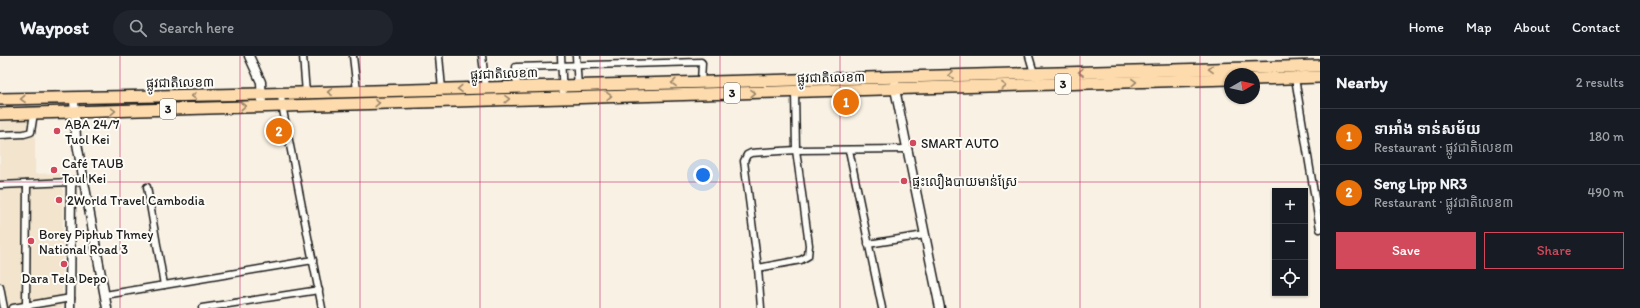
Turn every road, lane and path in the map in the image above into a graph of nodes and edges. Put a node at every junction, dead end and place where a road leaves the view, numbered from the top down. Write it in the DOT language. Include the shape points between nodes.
graph roads {
  1 [pos="249,56"];
  2 [pos="303,56"];
  3 [pos="353,56"];
  4 [pos="439,56"];
  5 [pos="482,56"];
  6 [pos="561,56"];
  7 [pos="576,56"];
  8 [pos="1029,56"];
  9 [pos="577,64"];
  10 [pos="562,65"];
  11 [pos="1320,66"];
  12 [pos="1034,73"];
  13 [pos="894,77"];
  14 [pos="1320,77"];
  15 [pos="1295,78"];
  16 [pos="1260,79"];
  17 [pos="1224,80"];
  18 [pos="701,82"];
  19 [pos="577,85"];
  20 [pos="562,86"];
  21 [pos="517,87"];
  22 [pos="486,88"];
  23 [pos="442,89"];
  24 [pos="895,89"];
  25 [pos="357,91"];
  26 [pos="795,92"];
  27 [pos="282,93"];
  28 [pos="306,93"];
  29 [pos="261,94"];
  30 [pos="563,97"];
  31 [pos="578,97"];
  32 [pos="0,99"];
  33 [pos="74,99"];
  34 [pos="282,105"];
  35 [pos="262,106"];
  36 [pos="74,112"];
  37 [pos="34,113"];
  38 [pos="0,114"];
  39 [pos="0,135"];
  40 [pos="908,149"];
  41 [pos="796,150"];
  42 [pos="849,150"];
  43 [pos="84,180"];
  44 [pos="71,182"];
  45 [pos="27,184"];
  46 [pos="0,185"];
  47 [pos="147,187"];
  48 [pos="1320,226"];
  49 [pos="925,235"];
  50 [pos="868,244"];
  51 [pos="313,260"];
  52 [pos="758,268"];
  53 [pos="164,285"];
  54 [pos="0,287"];
  55 [pos="319,290"];
  56 [pos="105,295"];
  57 [pos="70,298"];
  58 [pos="27,307"];
  59 [pos="4,308"];
  60 [pos="14,308"];
  61 [pos="70,308"];
  62 [pos="107,308"];
  63 [pos="202,308"];
  64 [pos="322,308"];
  65 [pos="761,308"];
  66 [pos="882,308"];
  67 [pos="940,308"];
  1 -- 29 [label="street" via="261,82"];
  2 -- 28 [label="street"];
  3 -- 25 [label="street"];
  4 -- 23 [label="street"];
  5 -- 22 [label="street"];
  6 -- 10 [label="street"];
  7 -- 9 [label="street"];
  8 -- 12 [label="street"];
  9 -- 10 [label="street"];
  9 -- 18 [label="street" via="700,62"];
  9 -- 19 [label="street"];
  10 -- 20 [label="street"];
  10 -- 21 [label="street" via="516,67"];
  11 -- 12 [label="highway, ផ្លូវជាតិលេខ៣ / 3, one-way"];
  12 -- 13 [label="highway, ផ្លូវជាតិលេខ៣ / 3, one-way"];
  13 -- 18 [label="highway, ផ្លូវជាតិលេខ៣ / 3"];
  13 -- 24 [label="street"];
  14 -- 15 [label="highway"];
  15 -- 16 [label="highway"];
  15 -- 48 [label="street"];
  24 -- 17 [label="highway, ផ្លូវជាតិលេខ៣ / 3, one-way"];
  18 -- 19 [label="highway, ផ្លូវជាតិលេខ៣ / 3, one-way"];
  19 -- 20 [label="highway, ផ្លូវជាតិលេខ៣ / 3"];
  19 -- 31 [label="street"];
  20 -- 21 [label="highway, ផ្លូវជាតិលេខ៣ / 3"];
  20 -- 30 [label="street"];
  21 -- 22 [label="highway, ផ្លូវជាតិលេខ៣ / 3"];
  22 -- 23 [label="highway, ផ្លូវជាតិលេខ៣ / 3, one-way"];
  23 -- 25 [label="highway, ផ្លូវជាតិលេខ៣ / 3"];
  24 -- 26 [label="highway, ផ្លូវជាតិលេខ៣ / 3"];
  24 -- 40 [label="street"];
  25 -- 28 [label="highway, ផ្លូវជាតិលេខ៣ / 3, one-way"];
  31 -- 26 [label="highway, ផ្លូវជាតិលេខ៣ / 3, one-way"];
  26 -- 41 [label="street"];
  27 -- 28 [label="highway, ផ្លូវជាតិលេខ៣ / 3"];
  27 -- 29 [label="highway, ផ្លូវជាតិលេខ៣ / 3"];
  27 -- 34 [label="street"];
  29 -- 33 [label="highway, ផ្លូវជាតិលេខ៣ / 3, one-way"];
  29 -- 35 [label="street"];
  30 -- 31 [label="highway, ផ្លូវជាតិលេខ៣ / 3"];
  34 -- 30 [label="highway, ផ្លូវជាតិលេខ៣ / 3, one-way"];
  33 -- 32 [label="highway, ផ្លូវជាតិលេខ៣ / 3, one-way"];
  33 -- 36 [label="street"];
  34 -- 35 [label="highway, ផ្លូវជាតិលេខ៣ / 3"];
  34 -- 51 [label="street"];
  36 -- 35 [label="highway, ផ្លូវជាតិលេខ៣ / 3, one-way"];
  36 -- 37 [label="highway, ផ្លូវជាតិលេខ៣ / 3"];
  36 -- 43 [label="street"];
  37 -- 38 [label="highway, ផ្លូវជាតិលេខ៣ / 3"];
  37 -- 39 [label="street" via="31,132"];
  40 -- 42 [label="street"];
  40 -- 49 [label="street"];
  41 -- 42 [label="street"];
  41 -- 52 [label="street" via="809,245 808,256 801,260"];
  41 -- 52 [label="street" via="751,153 744,161"];
  42 -- 50 [label="street"];
  43 -- 44 [label="street"];
  43 -- 56 [label="street"];
  44 -- 45 [label="street"];
  44 -- 57 [label="street"];
  45 -- 46 [label="street"];
  45 -- 58 [label="street"];
  47 -- 53 [label="street"];
  49 -- 50 [label="street"];
  49 -- 67 [label="street"];
  50 -- 66 [label="street"];
  51 -- 53 [label="street"];
  51 -- 55 [label="street"];
  52 -- 65 [label="street"];
  53 -- 56 [label="street"];
  54 -- 59 [label="street"];
  55 -- 63 [label="street"];
  55 -- 64 [label="street"];
  56 -- 62 [label="street"];
  57 -- 58 [label="street"];
  57 -- 61 [label="street"];
  58 -- 60 [label="street"];
}
